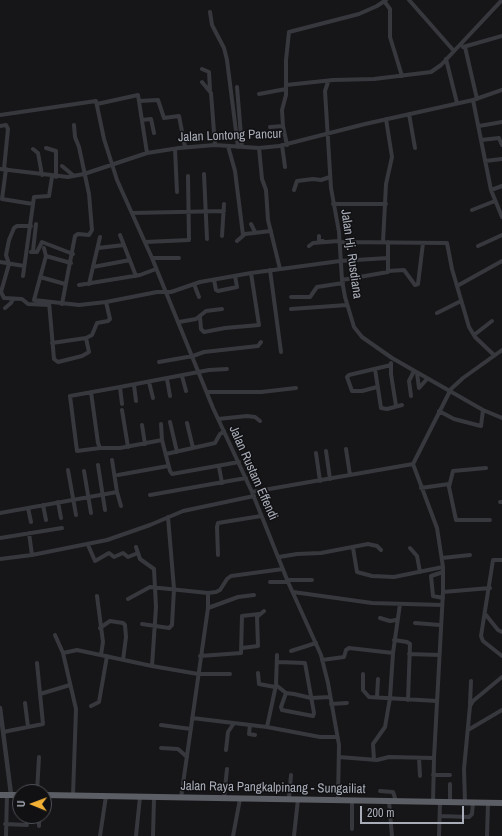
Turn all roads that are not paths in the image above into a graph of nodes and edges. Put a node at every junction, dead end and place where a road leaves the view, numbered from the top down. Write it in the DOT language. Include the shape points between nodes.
graph roads {
  1 [pos="385,0"];
  2 [pos="409,0"];
  3 [pos="502,0"];
  4 [pos="210,12"];
  5 [pos="502,36"];
  6 [pos="464,47"];
  7 [pos="455,49"];
  8 [pos="446,59"];
  9 [pos="202,69"];
  10 [pos="402,76"];
  11 [pos="202,82"];
  12 [pos="328,82"];
  13 [pos="237,87"];
  14 [pos="286,87"];
  15 [pos="502,90"];
  16 [pos="210,91"];
  17 [pos="258,94"];
  18 [pos="475,99"];
  19 [pos="139,101"];
  20 [pos="457,103"];
  21 [pos="97,104"];
  22 [pos="409,114"];
  23 [pos="0,115"];
  24 [pos="142,120"];
  25 [pos="386,120"];
  26 [pos="502,122"];
  27 [pos="74,125"];
  28 [pos="0,126"];
  29 [pos="284,126"];
  30 [pos="479,126"];
  31 [pos="270,127"];
  32 [pos="154,133"];
  33 [pos="328,134"];
  34 [pos="481,140"];
  35 [pos="215,145"];
  36 [pos="284,145"];
  37 [pos="502,145"];
  38 [pos="229,146"];
  39 [pos="185,147"];
  40 [pos="239,147"];
  41 [pos="46,148"];
  42 [pos="175,148"];
  43 [pos="259,148"];
  44 [pos="414,148"];
  45 [pos="33,149"];
  46 [pos="147,153"];
  47 [pos="502,159"];
  48 [pos="485,161"];
  49 [pos="111,165"];
  50 [pos="62,166"];
  51 [pos="285,167"];
  52 [pos="4,169"];
  53 [pos="84,174"];
  54 [pos="204,174"];
  55 [pos="42,175"];
  56 [pos="74,176"];
  57 [pos="188,176"];
  58 [pos="54,177"];
  59 [pos="330,177"];
  60 [pos="502,186"];
  61 [pos="294,190"];
  62 [pos="491,190"];
  63 [pos="177,192"];
  64 [pos="495,201"];
  65 [pos="33,204"];
  66 [pos="224,204"];
  67 [pos="334,204"];
  68 [pos="386,204"];
  69 [pos="472,210"];
  70 [pos="224,211"];
  71 [pos="188,212"];
  72 [pos="206,212"];
  73 [pos="132,213"];
  74 [pos="502,217"];
  75 [pos="36,224"];
  76 [pos="251,224"];
  77 [pos="31,226"];
  78 [pos="271,231"];
  79 [pos="255,232"];
  80 [pos="245,234"];
  81 [pos="120,235"];
  82 [pos="502,235"];
  83 [pos="222,236"];
  84 [pos="319,236"];
  85 [pos="100,238"];
  86 [pos="207,239"];
  87 [pos="237,241"];
  88 [pos="339,241"];
  89 [pos="145,242"];
  90 [pos="385,242"];
  91 [pos="423,243"];
  92 [pos="124,245"];
  93 [pos="309,246"];
  94 [pos="478,246"];
  95 [pos="44,248"];
  96 [pos="98,248"];
  97 [pos="29,252"];
  98 [pos="73,254"];
  99 [pos="46,256"];
  100 [pos="152,258"];
  101 [pos="179,258"];
  102 [pos="388,258"];
  103 [pos="130,260"];
  104 [pos="340,261"];
  105 [pos="502,261"];
  106 [pos="0,262"];
  107 [pos="71,263"];
  108 [pos="9,264"];
  109 [pos="24,266"];
  110 [pos="93,267"];
  111 [pos="156,269"];
  112 [pos="280,269"];
  113 [pos="270,270"];
  114 [pos="388,271"];
  115 [pos="253,273"];
  116 [pos="23,276"];
  117 [pos="136,276"];
  118 [pos="236,276"];
  119 [pos="40,277"];
  120 [pos="214,280"];
  121 [pos="342,281"];
  122 [pos="65,284"];
  123 [pos="89,284"];
  124 [pos="194,284"];
  125 [pos="79,285"];
  126 [pos="457,286"];
  127 [pos="165,292"];
  128 [pos="199,297"];
  129 [pos="291,298"];
  130 [pos="13,299"];
  131 [pos="106,302"];
  132 [pos="461,302"];
  133 [pos="49,304"];
  134 [pos="62,304"];
  135 [pos="347,304"];
  136 [pos="5,308"];
  137 [pos="222,309"];
  138 [pos="291,309"];
  139 [pos="437,313"];
  140 [pos="200,317"];
  141 [pos="492,321"];
  142 [pos="179,322"];
  143 [pos="474,335"];
  144 [pos="86,338"];
  145 [pos="261,342"];
  146 [pos="52,343"];
  147 [pos="502,350"];
  148 [pos="282,352"];
  149 [pos="494,355"];
  150 [pos="193,356"];
  151 [pos="394,360"];
  152 [pos="159,362"];
  153 [pos="391,365"];
  154 [pos="227,369"];
  155 [pos="374,369"];
  156 [pos="415,372"];
  157 [pos="199,373"];
  158 [pos="182,376"];
  159 [pos="427,378"];
  160 [pos="166,379"];
  161 [pos="150,382"];
  162 [pos="134,385"];
  163 [pos="120,387"];
  164 [pos="377,387"];
  165 [pos="296,388"];
  166 [pos="186,391"];
  167 [pos="91,392"];
  168 [pos="207,392"];
  169 [pos="450,392"];
  170 [pos="170,396"];
  171 [pos="412,396"];
  172 [pos="153,398"];
  173 [pos="136,401"];
  174 [pos="122,404"];
  175 [pos="402,405"];
  176 [pos="396,406"];
  177 [pos="122,410"];
  178 [pos="483,410"];
  179 [pos="440,411"];
  180 [pos="502,418"];
  181 [pos="218,419"];
  182 [pos="260,421"];
  183 [pos="170,422"];
  184 [pos="187,423"];
  185 [pos="161,424"];
  186 [pos="142,425"];
  187 [pos="224,431"];
  188 [pos="162,440"];
  189 [pos="145,444"];
  190 [pos="128,446"];
  191 [pos="100,448"];
  192 [pos="192,448"];
  193 [pos="346,449"];
  194 [pos="326,451"];
  195 [pos="177,452"];
  196 [pos="316,453"];
  197 [pos="166,454"];
  198 [pos="112,460"];
  199 [pos="239,462"];
  200 [pos="413,464"];
  201 [pos="98,465"];
  202 [pos="168,466"];
  203 [pos="219,467"];
  204 [pos="486,468"];
  205 [pos="68,470"];
  206 [pos="84,471"];
  207 [pos="118,475"];
  208 [pos="350,475"];
  209 [pos="246,478"];
  210 [pos="330,479"];
  211 [pos="320,481"];
  212 [pos="222,483"];
  213 [pos="449,484"];
  214 [pos="421,488"];
  215 [pos="117,492"];
  216 [pos="103,494"];
  217 [pos="253,494"];
  218 [pos="150,495"];
  219 [pos="88,497"];
  220 [pos="74,499"];
  221 [pos="58,502"];
  222 [pos="43,505"];
  223 [pos="121,506"];
  224 [pos="28,508"];
  225 [pos="106,510"];
  226 [pos="0,513"];
  227 [pos="91,513"];
  228 [pos="76,515"];
  229 [pos="261,516"];
  230 [pos="168,517"];
  231 [pos="61,518"];
  232 [pos="46,520"];
  233 [pos="490,520"];
  234 [pos="31,522"];
  235 [pos="62,528"];
  236 [pos="29,533"];
  237 [pos="0,538"];
  238 [pos="88,545"];
  239 [pos="136,546"];
  240 [pos="353,548"];
  241 [pos="410,548"];
  242 [pos="381,550"];
  243 [pos="138,553"];
  244 [pos="32,555"];
  245 [pos="218,555"];
  246 [pos="470,555"];
  247 [pos="279,557"];
  248 [pos="442,558"];
  249 [pos="0,559"];
  250 [pos="502,560"];
  251 [pos="283,570"];
  252 [pos="443,570"];
  253 [pos="420,572"];
  254 [pos="312,580"];
  255 [pos="288,581"];
  256 [pos="270,582"];
  257 [pos="154,587"];
  258 [pos="490,588"];
  259 [pos="174,589"];
  260 [pos="293,592"];
  261 [pos="443,592"];
  262 [pos="208,593"];
  263 [pos="254,595"];
  264 [pos="97,596"];
  265 [pos="443,598"];
  266 [pos="128,599"];
  267 [pos="400,604"];
  268 [pos="442,605"];
  269 [pos="208,608"];
  270 [pos="264,611"];
  271 [pos="259,614"];
  272 [pos="486,615"];
  273 [pos="380,618"];
  274 [pos="396,620"];
  275 [pos="415,623"];
  276 [pos="142,624"];
  277 [pos="440,625"];
  278 [pos="155,627"];
  279 [pos="100,628"];
  280 [pos="502,632"];
  281 [pos="55,635"];
  282 [pos="394,640"];
  283 [pos="316,643"];
  284 [pos="242,648"];
  285 [pos="291,651"];
  286 [pos="63,653"];
  287 [pos="393,653"];
  288 [pos="409,654"];
  289 [pos="101,655"];
  290 [pos="277,655"];
  291 [pos="439,655"];
  292 [pos="107,656"];
  293 [pos="200,656"];
  294 [pos="502,656"];
  295 [pos="123,660"];
  296 [pos="322,660"];
  297 [pos="278,662"];
  298 [pos="37,663"];
  299 [pos="152,666"];
  300 [pos="258,673"];
  301 [pos="198,674"];
  302 [pos="230,674"];
  303 [pos="363,674"];
  304 [pos="502,676"];
  305 [pos="378,679"];
  306 [pos="471,681"];
  307 [pos="70,685"];
  308 [pos="276,686"];
  309 [pos="286,693"];
  310 [pos="40,694"];
  311 [pos="330,697"];
  312 [pos="311,698"];
  313 [pos="377,698"];
  314 [pos="390,698"];
  315 [pos="408,700"];
  316 [pos="437,701"];
  317 [pos="25,703"];
  318 [pos="347,703"];
  319 [pos="331,704"];
  320 [pos="91,706"];
  321 [pos="470,706"];
  322 [pos="0,708"];
  323 [pos="502,710"];
  324 [pos="192,718"];
  325 [pos="234,723"];
  326 [pos="161,725"];
  327 [pos="250,725"];
  328 [pos="28,727"];
  329 [pos="267,727"];
  330 [pos="191,729"];
  331 [pos="468,730"];
  332 [pos="4,732"];
  333 [pos="255,735"];
  334 [pos="337,737"];
  335 [pos="161,748"];
  336 [pos="226,750"];
  337 [pos="39,757"];
  338 [pos="339,757"];
  339 [pos="187,758"];
  340 [pos="419,758"];
  341 [pos="434,758"];
  342 [pos="374,760"];
  343 [pos="227,769"];
  344 [pos="291,774"];
  345 [pos="434,775"];
  346 [pos="450,775"];
  347 [pos="420,776"];
  348 [pos="37,784"];
  349 [pos="450,784"];
  350 [pos="380,791"];
  351 [pos="6,794"];
  352 [pos="52,795"];
  353 [pos="73,795"];
  354 [pos="106,796"];
  355 [pos="140,797"];
  356 [pos="154,798"];
  357 [pos="181,798"];
  358 [pos="224,798"];
  359 [pos="289,798"];
  360 [pos="298,798"];
  361 [pos="240,799"];
  362 [pos="338,800"];
  363 [pos="352,800"];
  364 [pos="389,801"];
  365 [pos="396,801"];
  366 [pos="437,802"];
  367 [pos="450,803"];
  368 [pos="465,803"];
  369 [pos="473,803"];
  370 [pos="488,803"];
  371 [pos="502,803"];
  372 [pos="440,816"];
  373 [pos="6,824"];
  374 [pos="27,825"];
  375 [pos="352,829"];
  376 [pos="6,836"];
  377 [pos="100,836"];
  378 [pos="136,836"];
  379 [pos="153,836"];
  380 [pos="233,836"];
  381 [pos="294,836"];
  382 [pos="392,836"];
  383 [pos="439,836"];
  384 [pos="487,836"];
  1 -- 10 [label="street" via="390,10 390,37"];
  1 -- 14 [label="street" via="359,14 289,32"];
  2 -- 7 [label="street"];
  3 -- 7 [label="street"];
  4 -- 40 [label="street" via="212,25 224,48"];
  5 -- 6 [label="street"];
  6 -- 7 [label="street"];
  6 -- 18 [label="street"];
  7 -- 8 [label="street"];
  8 -- 10 [label="street" via="431,72"];
  8 -- 20 [label="street"];
  9 -- 16 [label="street" via="209,72"];
  10 -- 12 [label="street"];
  11 -- 16 [label="street"];
  12 -- 14 [label="street"];
  12 -- 33 [label="street, Jalan Hj. Rusdiana" via="325,91"];
  13 -- 40 [label="street"];
  14 -- 17 [label="street"];
  14 -- 29 [label="street" via="282,110"];
  15 -- 18 [label="street, Jalan Lontong Pancur"];
  16 -- 35 [label="street"];
  18 -- 20 [label="street, Jalan Lontong Pancur"];
  18 -- 30 [label="street"];
  19 -- 21 [label="street" via="138,95 135,95"];
  19 -- 24 [label="street"];
  19 -- 39 [label="street" via="158,100 164,118 179,116"];
  20 -- 22 [label="street, Jalan Lontong Pancur"];
  21 -- 23 [label="street" via="96,102"];
  21 -- 49 [label="street, Jalan Rustam Effendi"];
  22 -- 25 [label="street, Jalan Lontong Pancur"];
  22 -- 44 [label="street"];
  24 -- 32 [label="street" via="151,120"];
  24 -- 46 [label="street"];
  25 -- 33 [label="street, Jalan Lontong Pancur"];
  25 -- 68 [label="street" via="392,157 386,184"];
  26 -- 30 [label="street"];
  27 -- 53 [label="street"];
  28 -- 52 [label="street" via="6,125 8,129"];
  29 -- 31 [label="street"];
  29 -- 36 [label="street"];
  30 -- 34 [label="street"];
  33 -- 36 [label="street, Jalan Lontong Pancur"];
  33 -- 59 [label="street, Jalan Hj. Rusdiana"];
  34 -- 37 [label="street" via="499,138"];
  34 -- 48 [label="street"];
  35 -- 38 [label="street, Jalan Lontong Pancur"];
  35 -- 39 [label="street, Jalan Lontong Pancur"];
  36 -- 43 [label="street, Jalan Lontong Pancur"];
  36 -- 51 [label="street"];
  38 -- 40 [label="street, Jalan Lontong Pancur"];
  38 -- 80 [label="street"];
  39 -- 42 [label="street, Jalan Lontong Pancur"];
  40 -- 43 [label="street, Jalan Lontong Pancur"];
  41 -- 58 [label="street" via="56,151"];
  42 -- 46 [label="street, Jalan Lontong Pancur"];
  42 -- 63 [label="street"];
  43 -- 78 [label="street"];
  45 -- 55 [label="street" via="38,153"];
  46 -- 49 [label="street, Jalan Lontong Pancur"];
  47 -- 48 [label="street"];
  48 -- 62 [label="street"];
  49 -- 53 [label="street, Jalan Lontong Pancur"];
  49 -- 73 [label="street, Jalan Rustam Effendi"];
  50 -- 56 [label="street"];
  52 -- 55 [label="street, Jalan Lontong Pancur"];
  52 -- 65 [label="street" via="2,199"];
  53 -- 56 [label="street, Jalan Lontong Pancur"];
  53 -- 98 [label="street" via="89,194 92,230 89,235 76,234"];
  54 -- 72 [label="street"];
  55 -- 58 [label="street, Jalan Lontong Pancur"];
  56 -- 58 [label="street, Jalan Lontong Pancur"];
  57 -- 71 [label="street"];
  58 -- 65 [label="street" via="49,196 34,196"];
  59 -- 61 [label="street" via="297,181"];
  59 -- 67 [label="street, Jalan Hj. Rusdiana"];
  60 -- 62 [label="street"];
  62 -- 64 [label="street"];
  64 -- 69 [label="street"];
  64 -- 74 [label="street"];
  65 -- 77 [label="street"];
  66 -- 70 [label="street"];
  67 -- 68 [label="street"];
  67 -- 88 [label="street, Jalan Hj. Rusdiana"];
  68 -- 90 [label="street"];
  70 -- 72 [label="street"];
  70 -- 83 [label="street"];
  71 -- 72 [label="street"];
  71 -- 73 [label="street"];
  71 -- 89 [label="street" via="189,240"];
  72 -- 86 [label="street"];
  73 -- 89 [label="street, Jalan Rustam Effendi"];
  75 -- 97 [label="street" via="33,251"];
  76 -- 79 [label="street"];
  77 -- 97 [label="street"];
  77 -- 108 [label="street" via="14,228 6,254"];
  78 -- 79 [label="street"];
  78 -- 112 [label="street"];
  79 -- 80 [label="street"];
  80 -- 87 [label="street"];
  81 -- 92 [label="street"];
  82 -- 94 [label="street"];
  84 -- 88 [label="street" via="320,241"];
  85 -- 96 [label="street"];
  88 -- 90 [label="street"];
  88 -- 93 [label="street" via="313,243"];
  88 -- 104 [label="street, Jalan Hj. Rusdiana"];
  89 -- 100 [label="street, Jalan Rustam Effendi"];
  90 -- 91 [label="street"];
  90 -- 102 [label="street"];
  91 -- 114 [label="street" via="418,284 414,285 404,270"];
  91 -- 126 [label="street" via="447,243"];
  92 -- 96 [label="street"];
  92 -- 103 [label="street"];
  95 -- 99 [label="street"];
  96 -- 110 [label="street"];
  97 -- 98 [label="street" via="37,252 42,242"];
  97 -- 109 [label="street"];
  98 -- 107 [label="street"];
  99 -- 107 [label="street"];
  99 -- 119 [label="street"];
  100 -- 101 [label="street"];
  100 -- 111 [label="street, Jalan Rustam Effendi"];
  102 -- 104 [label="street"];
  102 -- 114 [label="street"];
  103 -- 110 [label="street"];
  103 -- 117 [label="street"];
  104 -- 112 [label="street"];
  104 -- 121 [label="street, Jalan Hj. Rusdiana"];
  105 -- 126 [label="street"];
  106 -- 108 [label="street"];
  107 -- 122 [label="street"];
  108 -- 109 [label="street"];
  108 -- 130 [label="street" via="1,292 4,298"];
  109 -- 116 [label="street"];
  110 -- 123 [label="street"];
  111 -- 117 [label="street"];
  111 -- 127 [label="street, Jalan Rustam Effendi"];
  112 -- 113 [label="street"];
  113 -- 115 [label="street"];
  113 -- 148 [label="street"];
  114 -- 121 [label="street"];
  115 -- 118 [label="street"];
  115 -- 140 [label="street" via="259,325 204,332 201,329"];
  117 -- 123 [label="street"];
  118 -- 120 [label="street"];
  118 -- 120 [label="street" via="237,288 218,291"];
  119 -- 122 [label="street"];
  119 -- 133 [label="street" via="34,300"];
  120 -- 124 [label="street"];
  121 -- 129 [label="street" via="317,287 310,297"];
  121 -- 135 [label="street, Jalan Hj. Rusdiana"];
  122 -- 134 [label="street"];
  123 -- 125 [label="street"];
  124 -- 127 [label="street"];
  124 -- 128 [label="street"];
  126 -- 132 [label="street"];
  127 -- 131 [label="street"];
  127 -- 142 [label="street, Jalan Rustam Effendi"];
  130 -- 133 [label="street" via="22,299 28,304"];
  130 -- 136 [label="street"];
  131 -- 134 [label="street"];
  131 -- 144 [label="street" via="110,319 97,323 92,335"];
  132 -- 139 [label="street"];
  132 -- 143 [label="street"];
  133 -- 134 [label="street"];
  133 -- 146 [label="street"];
  135 -- 138 [label="street"];
  135 -- 151 [label="street, Jalan Hj. Rusdiana" via="354,326 362,337"];
  137 -- 140 [label="street" via="206,311"];
  140 -- 142 [label="street"];
  141 -- 143 [label="street"];
  142 -- 150 [label="street, Jalan Rustam Effendi"];
  143 -- 149 [label="street"];
  144 -- 146 [label="street"];
  144 -- 146 [label="street" via="88,353 58,362 54,359"];
  145 -- 150 [label="street" via="258,346 204,352"];
  147 -- 149 [label="street"];
  149 -- 169 [label="street" via="458,382"];
  150 -- 152 [label="street"];
  150 -- 157 [label="street, Jalan Rustam Effendi"];
  151 -- 153 [label="street"];
  151 -- 156 [label="street, Jalan Hj. Rusdiana"];
  153 -- 155 [label="street"];
  153 -- 176 [label="street"];
  154 -- 157 [label="street"];
  155 -- 164 [label="street"];
  155 -- 164 [label="street" via="349,375 348,379 354,391"];
  156 -- 159 [label="street, Jalan Hj. Rusdiana"];
  156 -- 159 [label="street" via="419,388"];
  156 -- 171 [label="street" via="409,381"];
  157 -- 158 [label="street"];
  157 -- 168 [label="street, Jalan Rustam Effendi"];
  158 -- 160 [label="street"];
  158 -- 166 [label="street"];
  159 -- 169 [label="street, Jalan Hj. Rusdiana"];
  160 -- 161 [label="street"];
  160 -- 170 [label="street"];
  161 -- 162 [label="street"];
  161 -- 172 [label="street"];
  162 -- 163 [label="street"];
  162 -- 173 [label="street"];
  163 -- 167 [label="street"];
  163 -- 174 [label="street"];
  164 -- 176 [label="street" via="381,408"];
  165 -- 168 [label="street"];
  167 -- 191 [label="street"];
  167 -- 191 [label="street" via="70,396 77,451"];
  168 -- 181 [label="street, Jalan Rustam Effendi"];
  169 -- 178 [label="street, Jalan Hj. Rusdiana"];
  169 -- 179 [label="street"];
  175 -- 176 [label="street"];
  177 -- 190 [label="street"];
  178 -- 179 [label="street" via="481,426 454,419"];
  178 -- 180 [label="street, Jalan Hj. Rusdiana"];
  179 -- 200 [label="street"];
  181 -- 182 [label="street" via="247,416"];
  181 -- 187 [label="street, Jalan Rustam Effendi"];
  183 -- 195 [label="street"];
  184 -- 192 [label="street"];
  185 -- 188 [label="street"];
  186 -- 189 [label="street"];
  187 -- 192 [label="street" via="215,444"];
  187 -- 199 [label="street, Jalan Rustam Effendi"];
  188 -- 189 [label="street"];
  188 -- 197 [label="street"];
  189 -- 190 [label="street"];
  190 -- 191 [label="street"];
  192 -- 195 [label="street"];
  193 -- 208 [label="street"];
  194 -- 210 [label="street"];
  195 -- 197 [label="street"];
  196 -- 211 [label="street"];
  197 -- 202 [label="street"];
  198 -- 215 [label="street"];
  199 -- 203 [label="street"];
  199 -- 209 [label="street, Jalan Rustam Effendi"];
  200 -- 208 [label="street"];
  200 -- 214 [label="street"];
  201 -- 216 [label="street"];
  202 -- 203 [label="street" via="172,474"];
  202 -- 207 [label="street"];
  203 -- 212 [label="street"];
  204 -- 213 [label="street" via="453,471"];
  205 -- 220 [label="street"];
  206 -- 219 [label="street"];
  208 -- 210 [label="street"];
  209 -- 212 [label="street"];
  209 -- 217 [label="street, Jalan Rustam Effendi"];
  210 -- 211 [label="street"];
  211 -- 217 [label="street"];
  212 -- 218 [label="street"];
  213 -- 214 [label="street"];
  213 -- 233 [label="street" via="456,520"];
  214 -- 248 [label="street" via="437,528"];
  215 -- 216 [label="street"];
  215 -- 223 [label="street"];
  216 -- 219 [label="street"];
  216 -- 225 [label="street"];
  217 -- 229 [label="street, Jalan Rustam Effendi"];
  217 -- 230 [label="street"];
  219 -- 220 [label="street"];
  219 -- 227 [label="street"];
  220 -- 221 [label="street"];
  220 -- 228 [label="street"];
  221 -- 222 [label="street"];
  221 -- 231 [label="street"];
  222 -- 224 [label="street"];
  222 -- 232 [label="street"];
  224 -- 226 [label="street"];
  224 -- 234 [label="street"];
  229 -- 245 [label="street" via="218,523"];
  229 -- 247 [label="street, Jalan Rustam Effendi"];
  230 -- 238 [label="street"];
  230 -- 259 [label="street"];
  235 -- 236 [label="street"];
  236 -- 237 [label="street"];
  236 -- 244 [label="street"];
  238 -- 243 [label="street" via="95,561 109,553 114,558 123,553 128,557"];
  238 -- 244 [label="street"];
  239 -- 243 [label="street"];
  240 -- 242 [label="street" via="374,544"];
  240 -- 247 [label="street"];
  240 -- 253 [label="street" via="359,573 382,578"];
  241 -- 253 [label="street" via="417,557"];
  243 -- 257 [label="street" via="141,560 153,568"];
  244 -- 249 [label="street"];
  246 -- 248 [label="street"];
  247 -- 251 [label="street, Jalan Rustam Effendi"];
  248 -- 252 [label="street"];
  250 -- 258 [label="street" via="493,560"];
  251 -- 255 [label="street, Jalan Rustam Effendi"];
  251 -- 262 [label="street" via="231,576 220,590"];
  252 -- 253 [label="street"];
  252 -- 261 [label="street"];
  252 -- 265 [label="street" via="431,577 433,596"];
  254 -- 255 [label="street"];
  255 -- 256 [label="street"];
  255 -- 260 [label="street, Jalan Rustam Effendi"];
  257 -- 259 [label="street"];
  257 -- 266 [label="street" via="140,591"];
  257 -- 278 [label="street"];
  258 -- 261 [label="street"];
  258 -- 272 [label="street"];
  259 -- 262 [label="street"];
  259 -- 278 [label="street" via="172,625 169,628"];
  260 -- 267 [label="street" via="372,603"];
  260 -- 283 [label="street, Jalan Rustam Effendi"];
  261 -- 265 [label="street"];
  262 -- 269 [label="street"];
  263 -- 269 [label="street" via="238,597"];
  264 -- 279 [label="street"];
  265 -- 268 [label="street"];
  267 -- 268 [label="street"];
  267 -- 274 [label="street"];
  268 -- 277 [label="street"];
  269 -- 293 [label="street"];
  270 -- 271 [label="street"];
  271 -- 284 [label="street" via="258,646"];
  271 -- 284 [label="street" via="242,616"];
  272 -- 280 [label="street" via="496,629"];
  272 -- 294 [label="street" via="482,640"];
  273 -- 274 [label="street"];
  274 -- 282 [label="street"];
  275 -- 277 [label="street"];
  276 -- 278 [label="street"];
  277 -- 291 [label="street"];
  278 -- 299 [label="street"];
  279 -- 289 [label="street" via="103,642"];
  279 -- 295 [label="street" via="110,621 125,625"];
  281 -- 286 [label="street"];
  282 -- 287 [label="street"];
  282 -- 288 [label="street" via="409,643"];
  283 -- 285 [label="street"];
  283 -- 296 [label="street, Jalan Rustam Effendi"];
  284 -- 293 [label="street" via="240,654"];
  286 -- 289 [label="street" via="77,650"];
  286 -- 307 [label="street"];
  287 -- 296 [label="street" via="349,648 346,649 344,657"];
  287 -- 314 [label="street"];
  288 -- 291 [label="street"];
  288 -- 315 [label="street"];
  289 -- 292 [label="street"];
  290 -- 297 [label="street"];
  291 -- 316 [label="street"];
  292 -- 295 [label="street"];
  292 -- 320 [label="street" via="99,702"];
  293 -- 301 [label="street"];
  295 -- 299 [label="street"];
  296 -- 311 [label="street, Jalan Rustam Effendi"];
  297 -- 308 [label="street"];
  297 -- 312 [label="street" via="305,664"];
  298 -- 310 [label="street"];
  299 -- 301 [label="street"];
  300 -- 308 [label="street" via="259,684"];
  301 -- 302 [label="street"];
  301 -- 324 [label="street"];
  303 -- 313 [label="street" via="364,692 369,697"];
  304 -- 321 [label="street"];
  305 -- 313 [label="street"];
  306 -- 321 [label="street"];
  307 -- 310 [label="street"];
  307 -- 353 [label="street" via="76,709"];
  308 -- 309 [label="street"];
  308 -- 329 [label="street"];
  309 -- 312 [label="street"];
  309 -- 312 [label="street" via="282,710 312,716 314,713"];
  310 -- 328 [label="street" via="43,724"];
  311 -- 312 [label="street"];
  311 -- 319 [label="street, Jalan Rustam Effendi"];
  313 -- 314 [label="street"];
  314 -- 315 [label="street"];
  314 -- 342 [label="street" via="385,727 373,744"];
  315 -- 316 [label="street"];
  316 -- 341 [label="street"];
  317 -- 328 [label="street"];
  318 -- 319 [label="street"];
  319 -- 334 [label="street, Jalan Rustam Effendi"];
  321 -- 331 [label="street"];
  322 -- 332 [label="street"];
  323 -- 331 [label="street"];
  324 -- 325 [label="street"];
  324 -- 330 [label="street"];
  325 -- 327 [label="street"];
  325 -- 336 [label="street" via="228,732"];
  326 -- 330 [label="street"];
  327 -- 329 [label="street"];
  327 -- 333 [label="street" via="249,734"];
  328 -- 332 [label="street"];
  329 -- 334 [label="street" via="320,737"];
  330 -- 339 [label="street"];
  331 -- 368 [label="street" via="464,769"];
  332 -- 351 [label="street"];
  334 -- 338 [label="street, Jalan Rustam Effendi"];
  335 -- 339 [label="street" via="178,749"];
  337 -- 348 [label="street"];
  338 -- 342 [label="street"];
  338 -- 362 [label="street, Jalan Rustam Effendi"];
  339 -- 357 [label="street"];
  340 -- 341 [label="street"];
  340 -- 342 [label="street" via="389,757"];
  340 -- 347 [label="street"];
  341 -- 345 [label="street"];
  343 -- 358 [label="street"];
  344 -- 359 [label="street"];
  345 -- 346 [label="street"];
  345 -- 366 [label="street"];
  349 -- 367 [label="street"];
  350 -- 365 [label="street" via="393,792"];
  351 -- 373 [label="street"];
  352 -- 353 [label="highway, Jalan Raya Pangkalpinang - Sungailiat"];
  353 -- 354 [label="highway, Jalan Raya Pangkalpinang - Sungailiat"];
  354 -- 355 [label="highway, Jalan Raya Pangkalpinang - Sungailiat"];
  354 -- 377 [label="street"];
  355 -- 356 [label="highway, Jalan Raya Pangkalpinang - Sungailiat"];
  355 -- 378 [label="street"];
  356 -- 357 [label="highway, Jalan Raya Pangkalpinang - Sungailiat"];
  356 -- 379 [label="street"];
  357 -- 358 [label="highway, Jalan Raya Pangkalpinang - Sungailiat"];
  358 -- 361 [label="highway, Jalan Raya Pangkalpinang - Sungailiat"];
  359 -- 360 [label="highway, Jalan Raya Pangkalpinang - Sungailiat"];
  359 -- 361 [label="highway, Jalan Raya Pangkalpinang - Sungailiat"];
  360 -- 362 [label="highway, Jalan Raya Pangkalpinang - Sungailiat"];
  360 -- 381 [label="street"];
  361 -- 380 [label="street"];
  362 -- 363 [label="highway, Jalan Raya Pangkalpinang - Sungailiat"];
  363 -- 364 [label="highway, Jalan Raya Pangkalpinang - Sungailiat"];
  363 -- 375 [label="street"];
  364 -- 365 [label="highway, Jalan Raya Pangkalpinang - Sungailiat"];
  364 -- 382 [label="street"];
  365 -- 366 [label="highway, Jalan Raya Pangkalpinang - Sungailiat"];
  366 -- 367 [label="highway, Jalan Raya Pangkalpinang - Sungailiat"];
  366 -- 372 [label="street"];
  367 -- 368 [label="highway, Jalan Raya Pangkalpinang - Sungailiat"];
  368 -- 369 [label="highway, Jalan Raya Pangkalpinang - Sungailiat"];
  369 -- 370 [label="highway, Jalan Raya Pangkalpinang - Sungailiat"];
  369 -- 372 [label="street" via="469,816"];
  370 -- 371 [label="highway, Jalan Raya Pangkalpinang - Sungailiat"];
  370 -- 384 [label="street"];
  372 -- 383 [label="street"];
  373 -- 374 [label="street"];
  373 -- 376 [label="street"];
}
